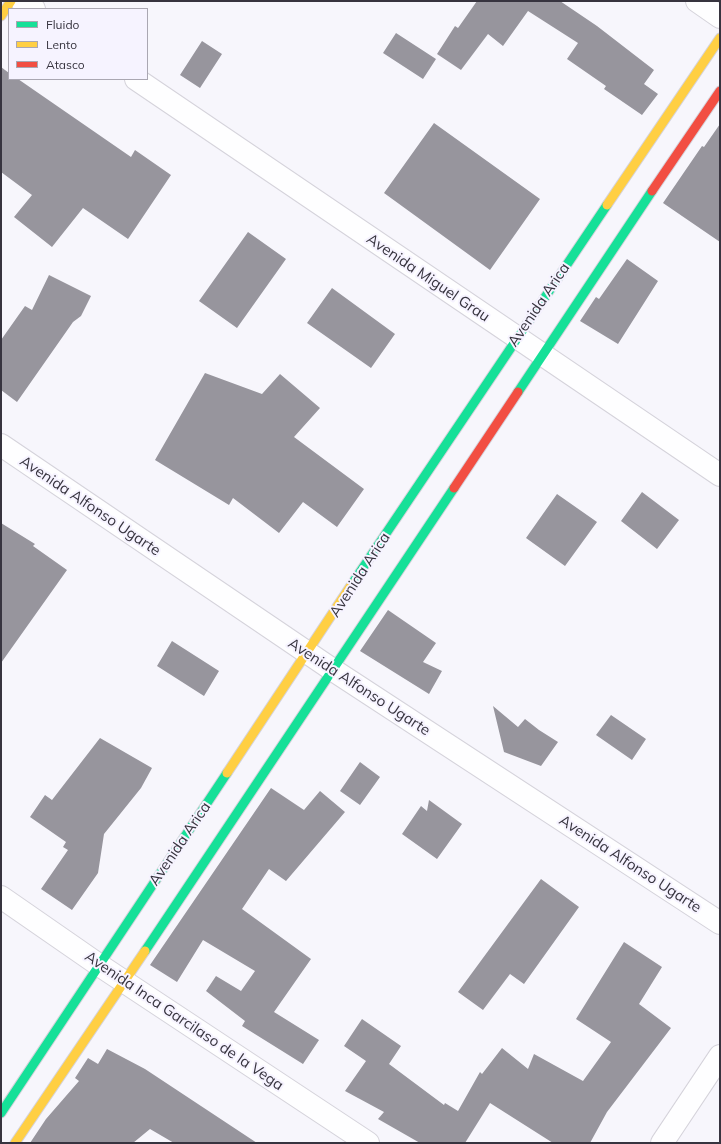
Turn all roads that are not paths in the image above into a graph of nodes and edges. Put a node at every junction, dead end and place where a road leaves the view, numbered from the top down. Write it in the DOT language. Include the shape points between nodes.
graph roads {
  1 [pos="11,1"];
  2 [pos="22,1"];
  3 [pos="696,1"];
  4 [pos="32,8"];
  5 [pos="1,16"];
  6 [pos="720,17"];
  7 [pos="720,38"];
  8 [pos="137,80"];
  9 [pos="720,91"];
  10 [pos="516,338"];
  11 [pos="542,355"];
  12 [pos="1,445"];
  13 [pos="720,475"];
  14 [pos="308,653"];
  15 [pos="333,670"];
  16 [pos="1,896"];
  17 [pos="720,923"];
  18 [pos="99,965"];
  19 [pos="125,982"];
  20 [pos="720,1056"];
  21 [pos="1,1112"];
  22 [pos="15,1143"];
  23 [pos="368,1143"];
  24 [pos="662,1143"];
  1 -- 5 [label="street"];
  2 -- 4 [label="street"];
  3 -- 6 [label="street"];
  7 -- 10 [label="street, Avenida Arica"];
  8 -- 10 [label="street, Avenida Miguel Grau"];
  9 -- 11 [label="street, Avenida Arica"];
  10 -- 11 [label="street, Avenida Miguel Grau"];
  10 -- 14 [label="street, Avenida Arica"];
  11 -- 13 [label="street, Avenida Miguel Grau"];
  11 -- 15 [label="street, Avenida Arica"];
  12 -- 14 [label="street, Avenida Alfonso Ugarte"];
  14 -- 15 [label="street, Avenida Alfonso Ugarte"];
  14 -- 18 [label="street, Avenida Arica"];
  15 -- 17 [label="street, Avenida Alfonso Ugarte"];
  15 -- 19 [label="street, Avenida Arica"];
  16 -- 18 [label="street, Avenida Inca Garcilaso de la Vega"];
  18 -- 19 [label="street, Avenida Inca Garcilaso de la Vega"];
  18 -- 21 [label="street, Avenida Arica"];
  19 -- 22 [label="street, Avenida Arica"];
  19 -- 23 [label="street, Avenida Inca Garcilaso de la Vega"];
  20 -- 24 [label="street"];
}
